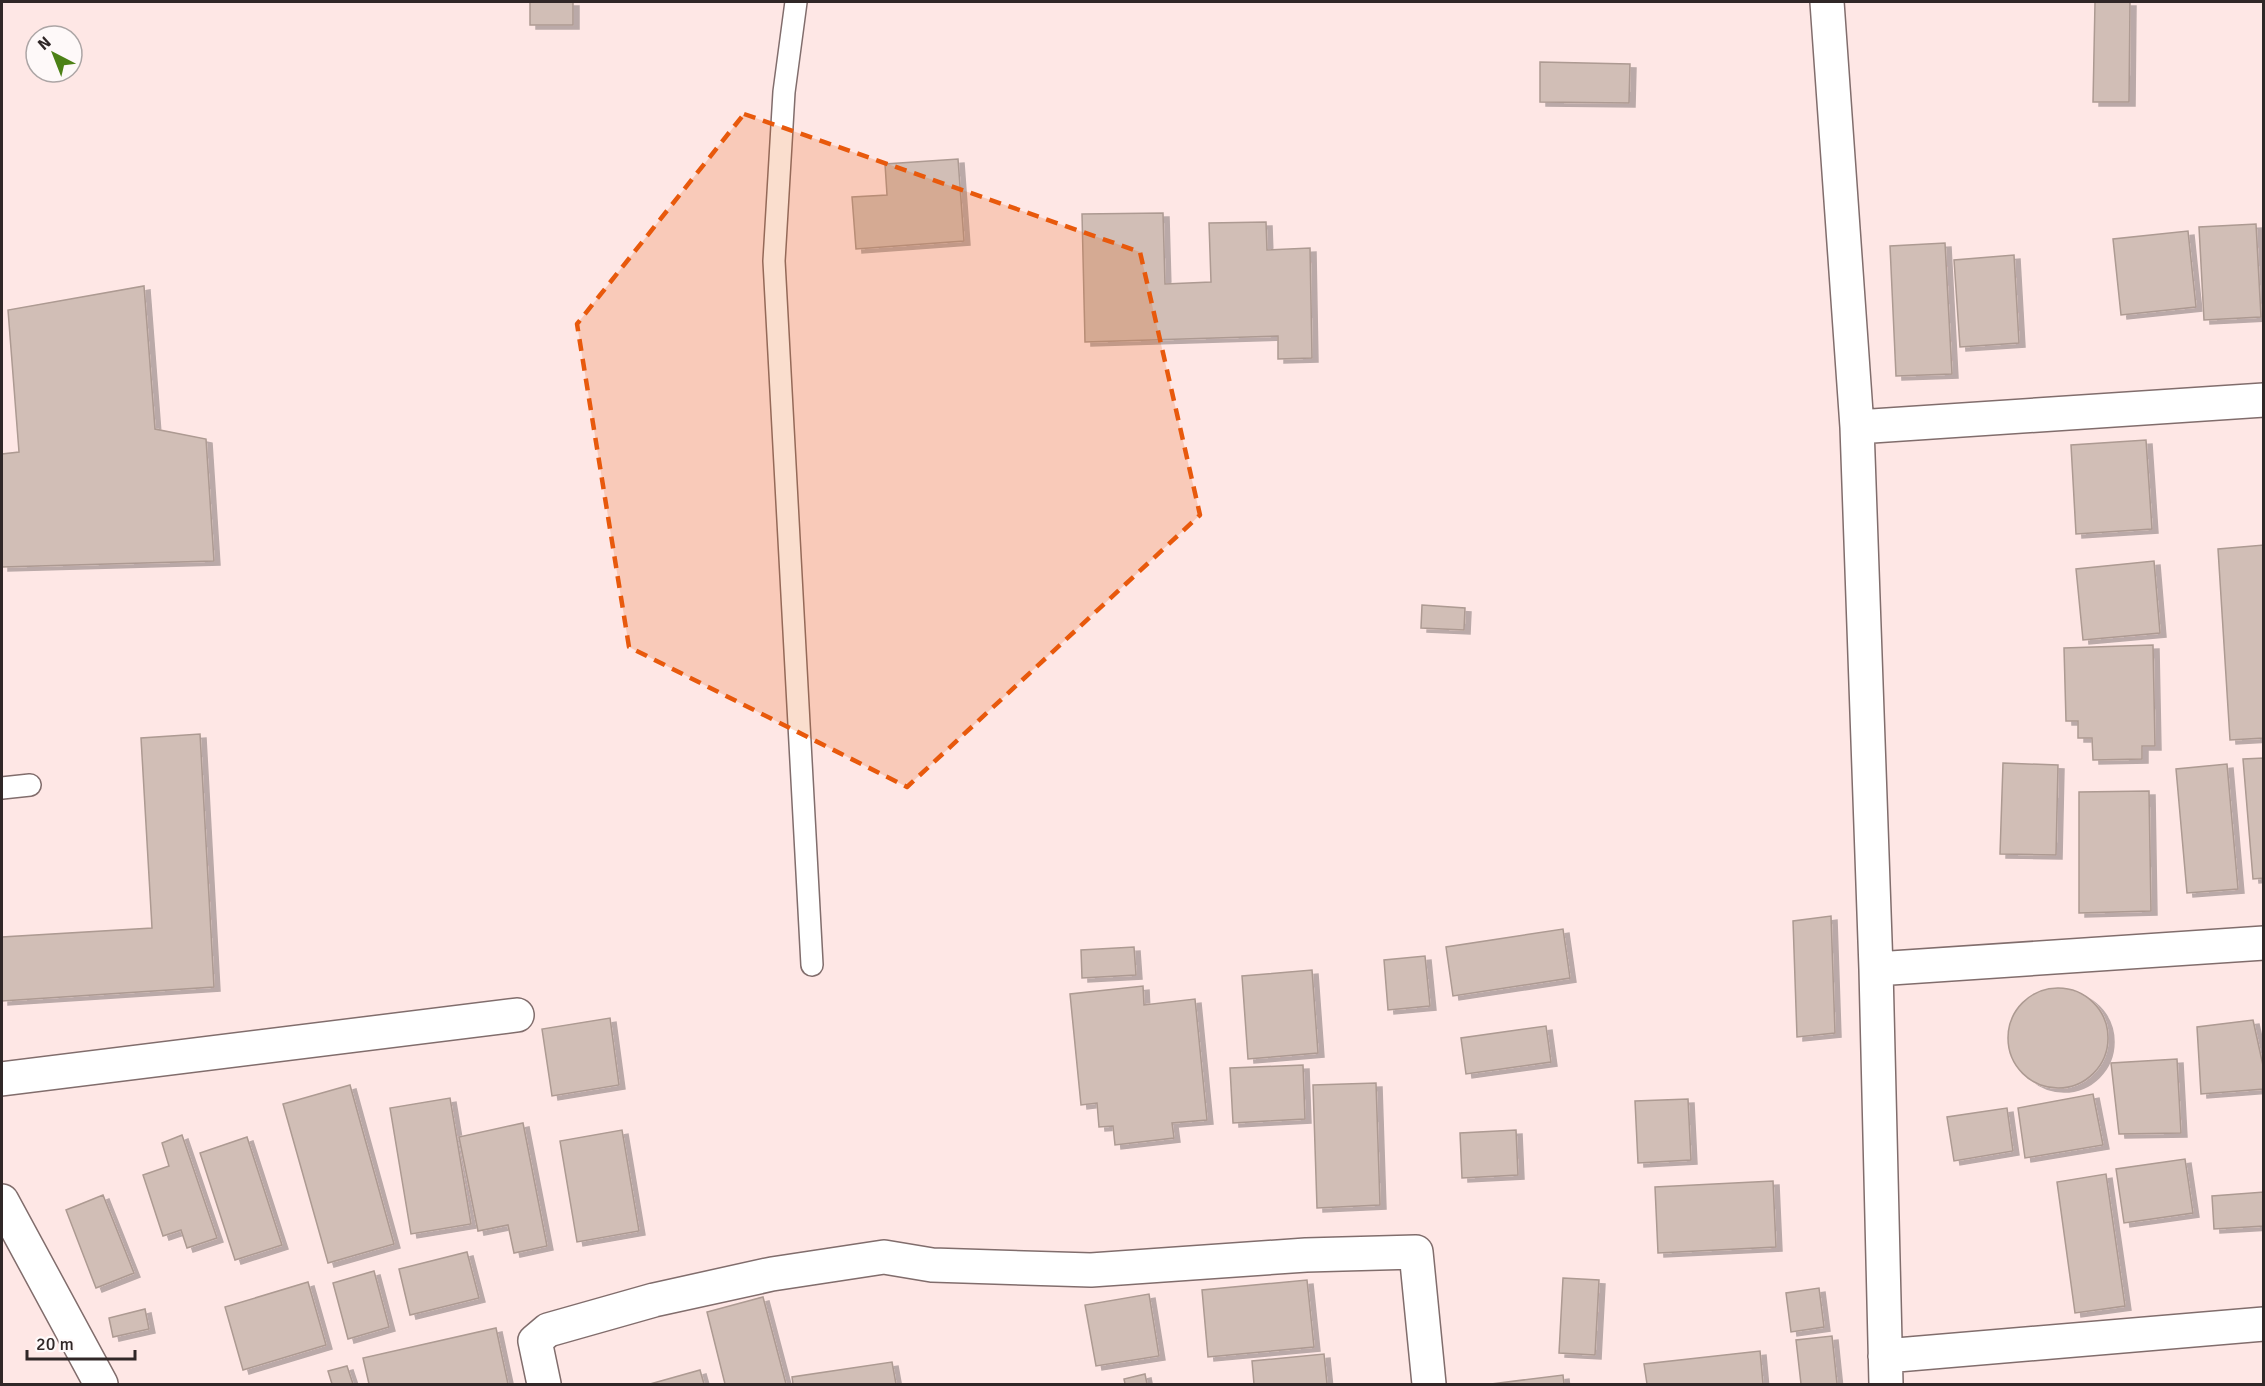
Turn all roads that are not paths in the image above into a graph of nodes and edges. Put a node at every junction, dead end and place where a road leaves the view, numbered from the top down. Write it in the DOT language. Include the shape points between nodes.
graph roads {
  1 [pos="796,2"];
  2 [pos="1827,2"];
  3 [pos="2264,400"];
  4 [pos="1857,428"];
  5 [pos="30,786"];
  6 [pos="2,788"];
  7 [pos="2264,943"];
  8 [pos="812,965"];
  9 [pos="1876,969"];
  10 [pos="518,1015"];
  11 [pos="2,1079"];
  12 [pos="2,1201"];
  13 [pos="2264,1324"];
  14 [pos="1885,1370"];
  15 [pos="101,1384"];
  16 [pos="544,1384"];
  17 [pos="1429,1384"];
  1 -- 8 [label="lane" via="784,92 774,261"];
  2 -- 4 [label="street"];
  3 -- 4 [label="street"];
  4 -- 9 [label="street"];
  5 -- 6 [label="lane"];
  7 -- 9 [label="street"];
  9 -- 14 [label="street"];
  10 -- 11 [label="street"];
  12 -- 15 [label="street"];
  13 -- 14 [label="street"];
  16 -- 17 [label="street" via="535,1341 548,1330 654,1300 832,1263 884,1257 932,1265 1091,1270 1306,1255 1416,1252"];
}
